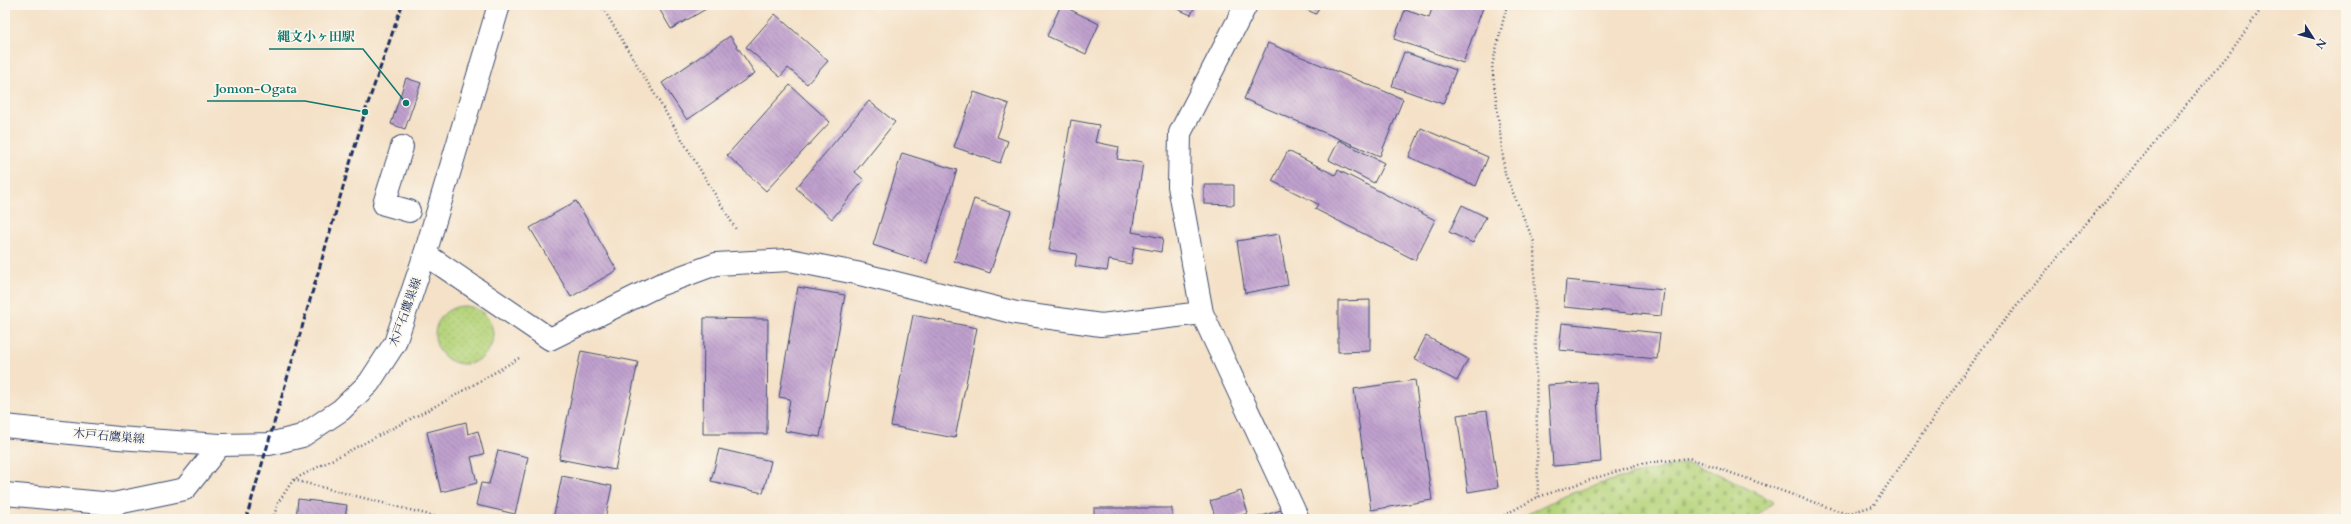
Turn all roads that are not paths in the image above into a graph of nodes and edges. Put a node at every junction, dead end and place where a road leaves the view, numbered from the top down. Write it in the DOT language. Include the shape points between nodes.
graph roads {
  1 [pos="499,5"];
  2 [pos="1246,5"];
  3 [pos="402,147"];
  4 [pos="408,211"];
  5 [pos="425,254"];
  6 [pos="1202,313"];
  7 [pos="5,426"];
  8 [pos="220,445"];
  9 [pos="5,494"];
  10 [pos="1298,519"];
  1 -- 5 [label="street, 木戸石鷹巣線"];
  2 -- 6 [label="street" via="1180,133 1179,186"];
  3 -- 4 [label="street" via="384,204"];
  5 -- 6 [label="street" via="550,339 659,285 716,264 790,260 870,276 1016,313 1101,325"];
  5 -- 8 [label="street, 木戸石鷹巣線" via="395,343 369,383 342,410 302,436 269,444"];
  6 -- 10 [label="street"];
  7 -- 8 [label="street, 木戸石鷹巣線" via="118,438"];
  8 -- 9 [label="street" via="185,489 114,504"];
}
